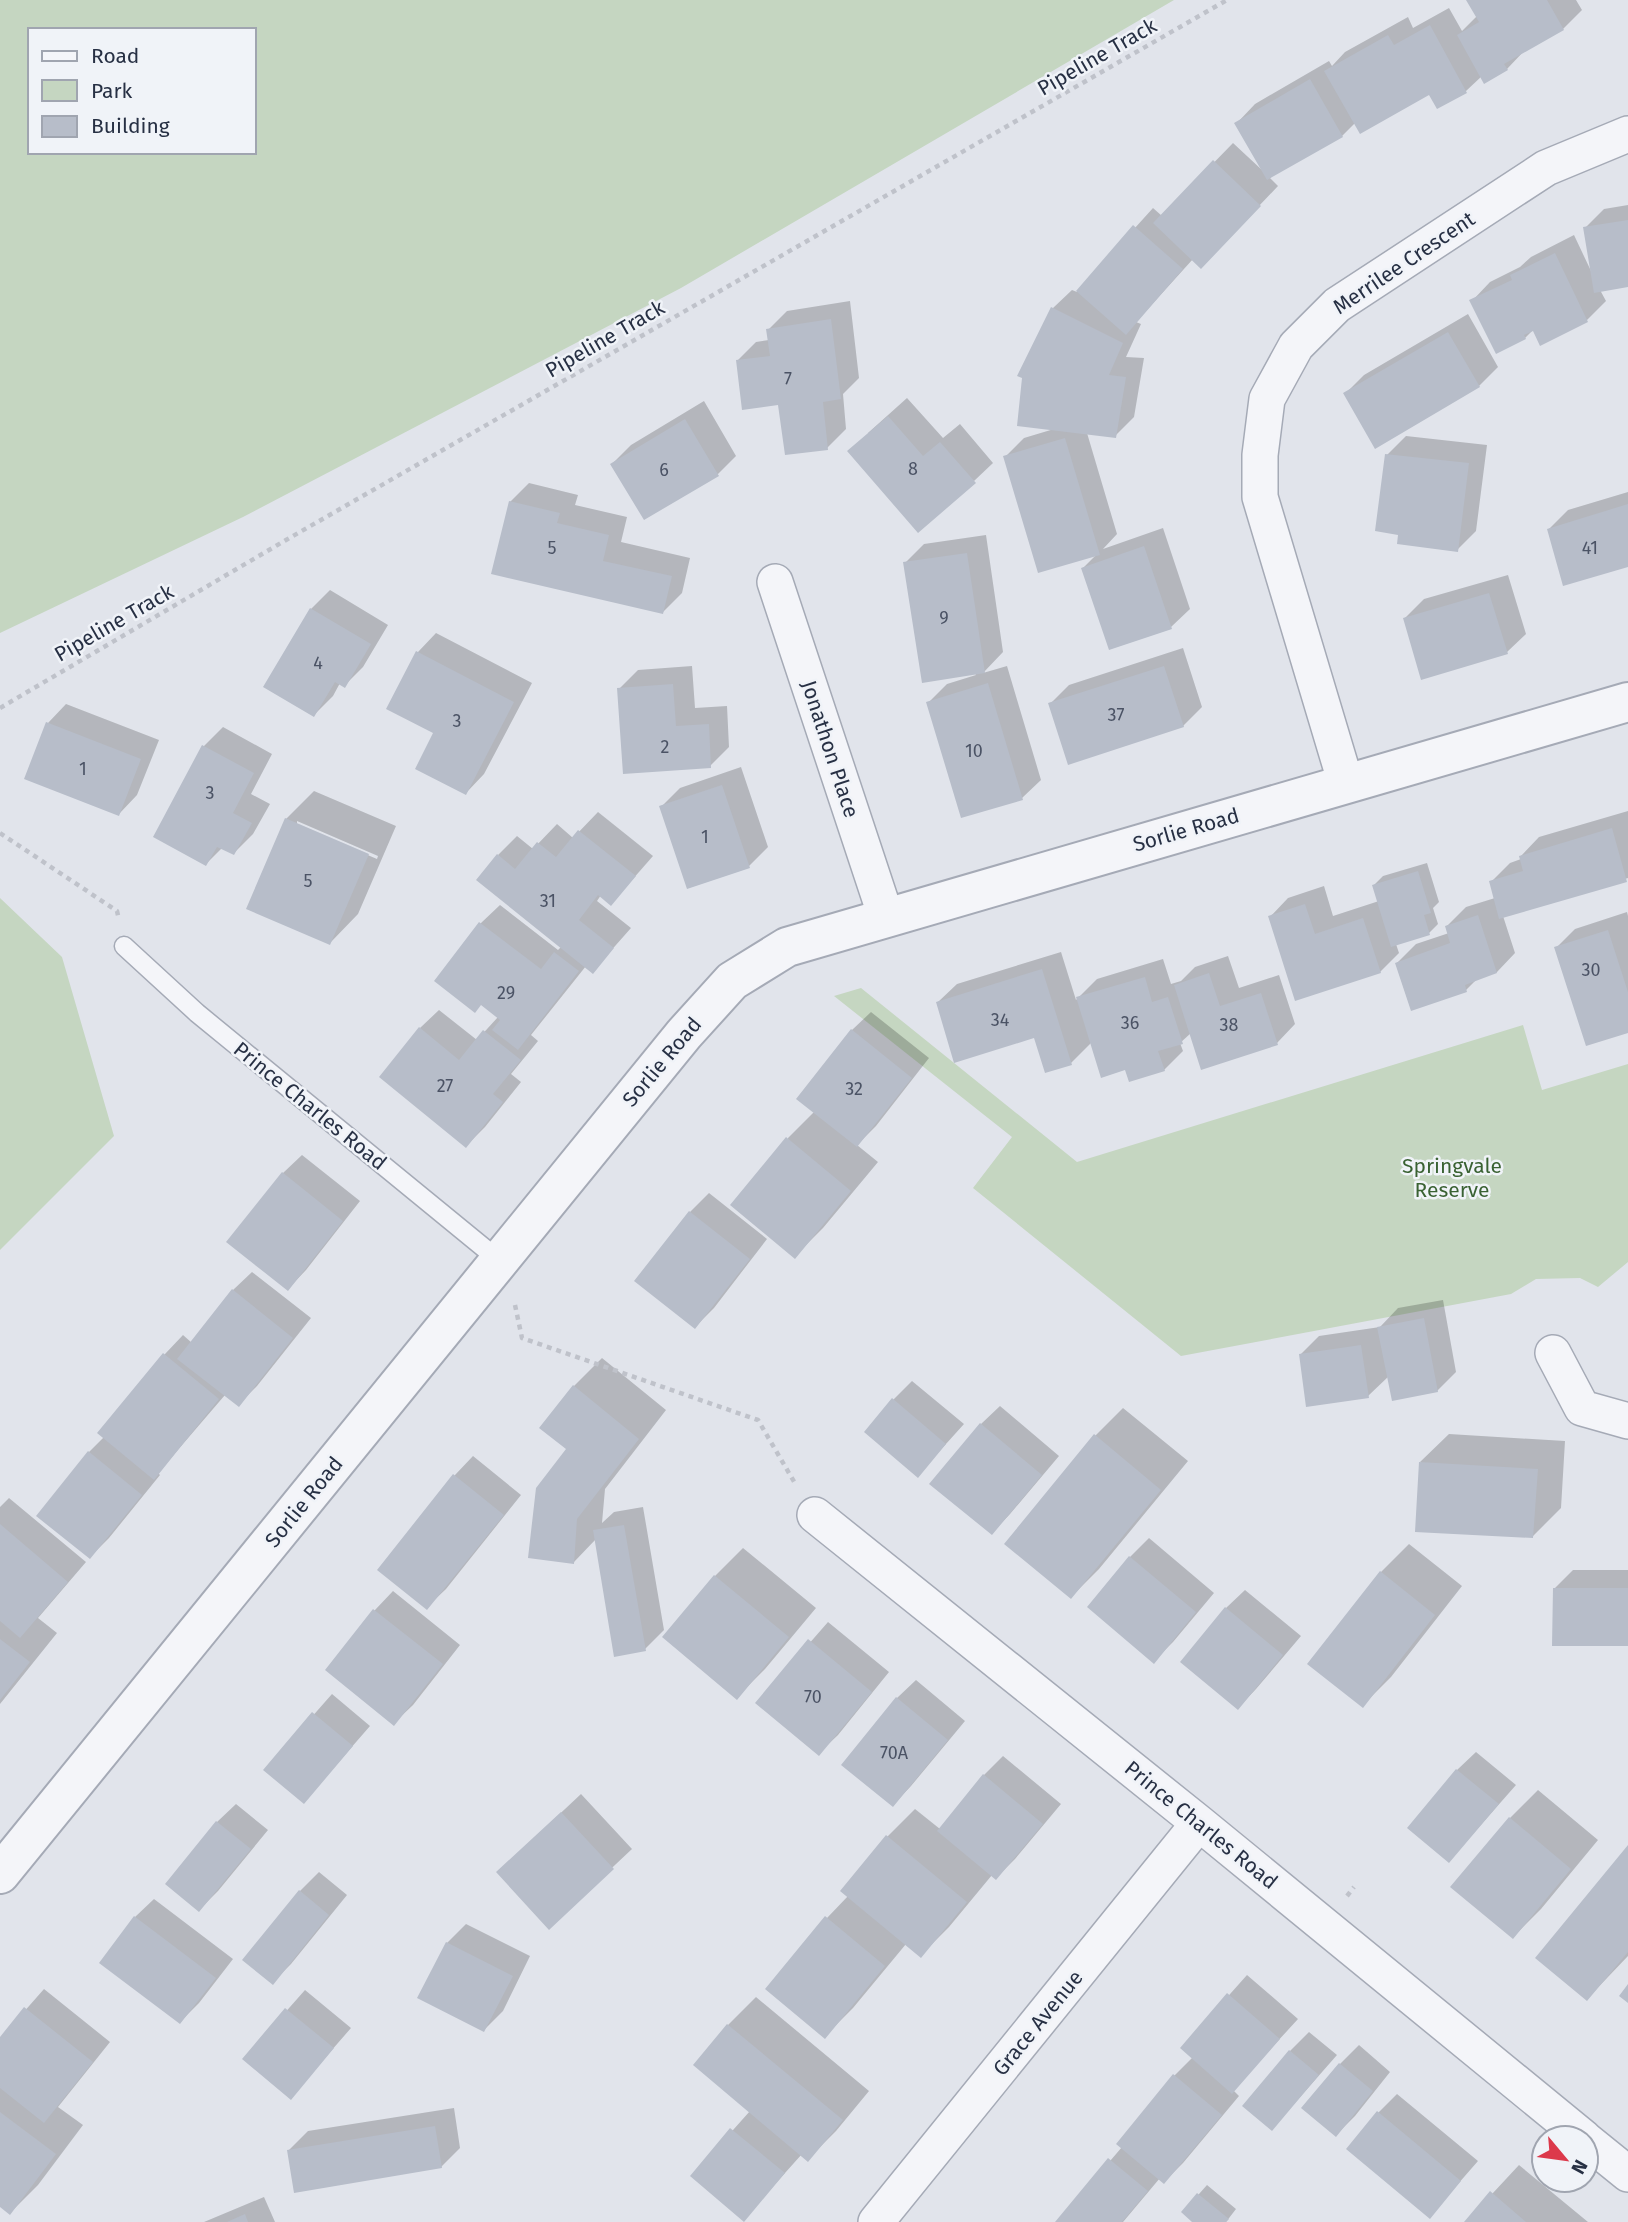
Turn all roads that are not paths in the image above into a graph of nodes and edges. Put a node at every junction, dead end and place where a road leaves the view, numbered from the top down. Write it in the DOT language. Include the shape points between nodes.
graph roads {
  1 [pos="1628,134"];
  2 [pos="775,582"];
  3 [pos="1628,702"];
  4 [pos="1346,784"];
  5 [pos="886,917"];
  6 [pos="124,946"];
  7 [pos="500,1261"];
  8 [pos="1553,1353"];
  9 [pos="1628,1421"];
  10 [pos="815,1515"];
  11 [pos="1199,1823"];
  12 [pos="0,1874"];
  13 [pos="1567,2124"];
  14 [pos="1600,2151"];
  15 [pos="1628,2174"];
  16 [pos="876,2222"];
  1 -- 4 [label="street, Merrilee Crescent" via="1546,168 1337,305 1296,346 1268,399 1260,497"];
  2 -- 5 [label="street, Jonathon Place"];
  3 -- 4 [label="street, Sorlie Road"];
  4 -- 5 [label="street, Sorlie Road"];
  5 -- 7 [label="street, Sorlie Road" via="787,947 732,982 684,1034"];
  6 -- 7 [label="lane, Prince Charles Road" via="197,1013"];
  7 -- 12 [label="street, Sorlie Road"];
  8 -- 9 [label="street" via="1582,1408"];
  10 -- 11 [label="street, Prince Charles Road"];
  11 -- 13 [label="street, Prince Charles Road"];
  11 -- 16 [label="street, Grace Avenue"];
  14 -- 15 [label="street, Prince Charles Road"];
}
